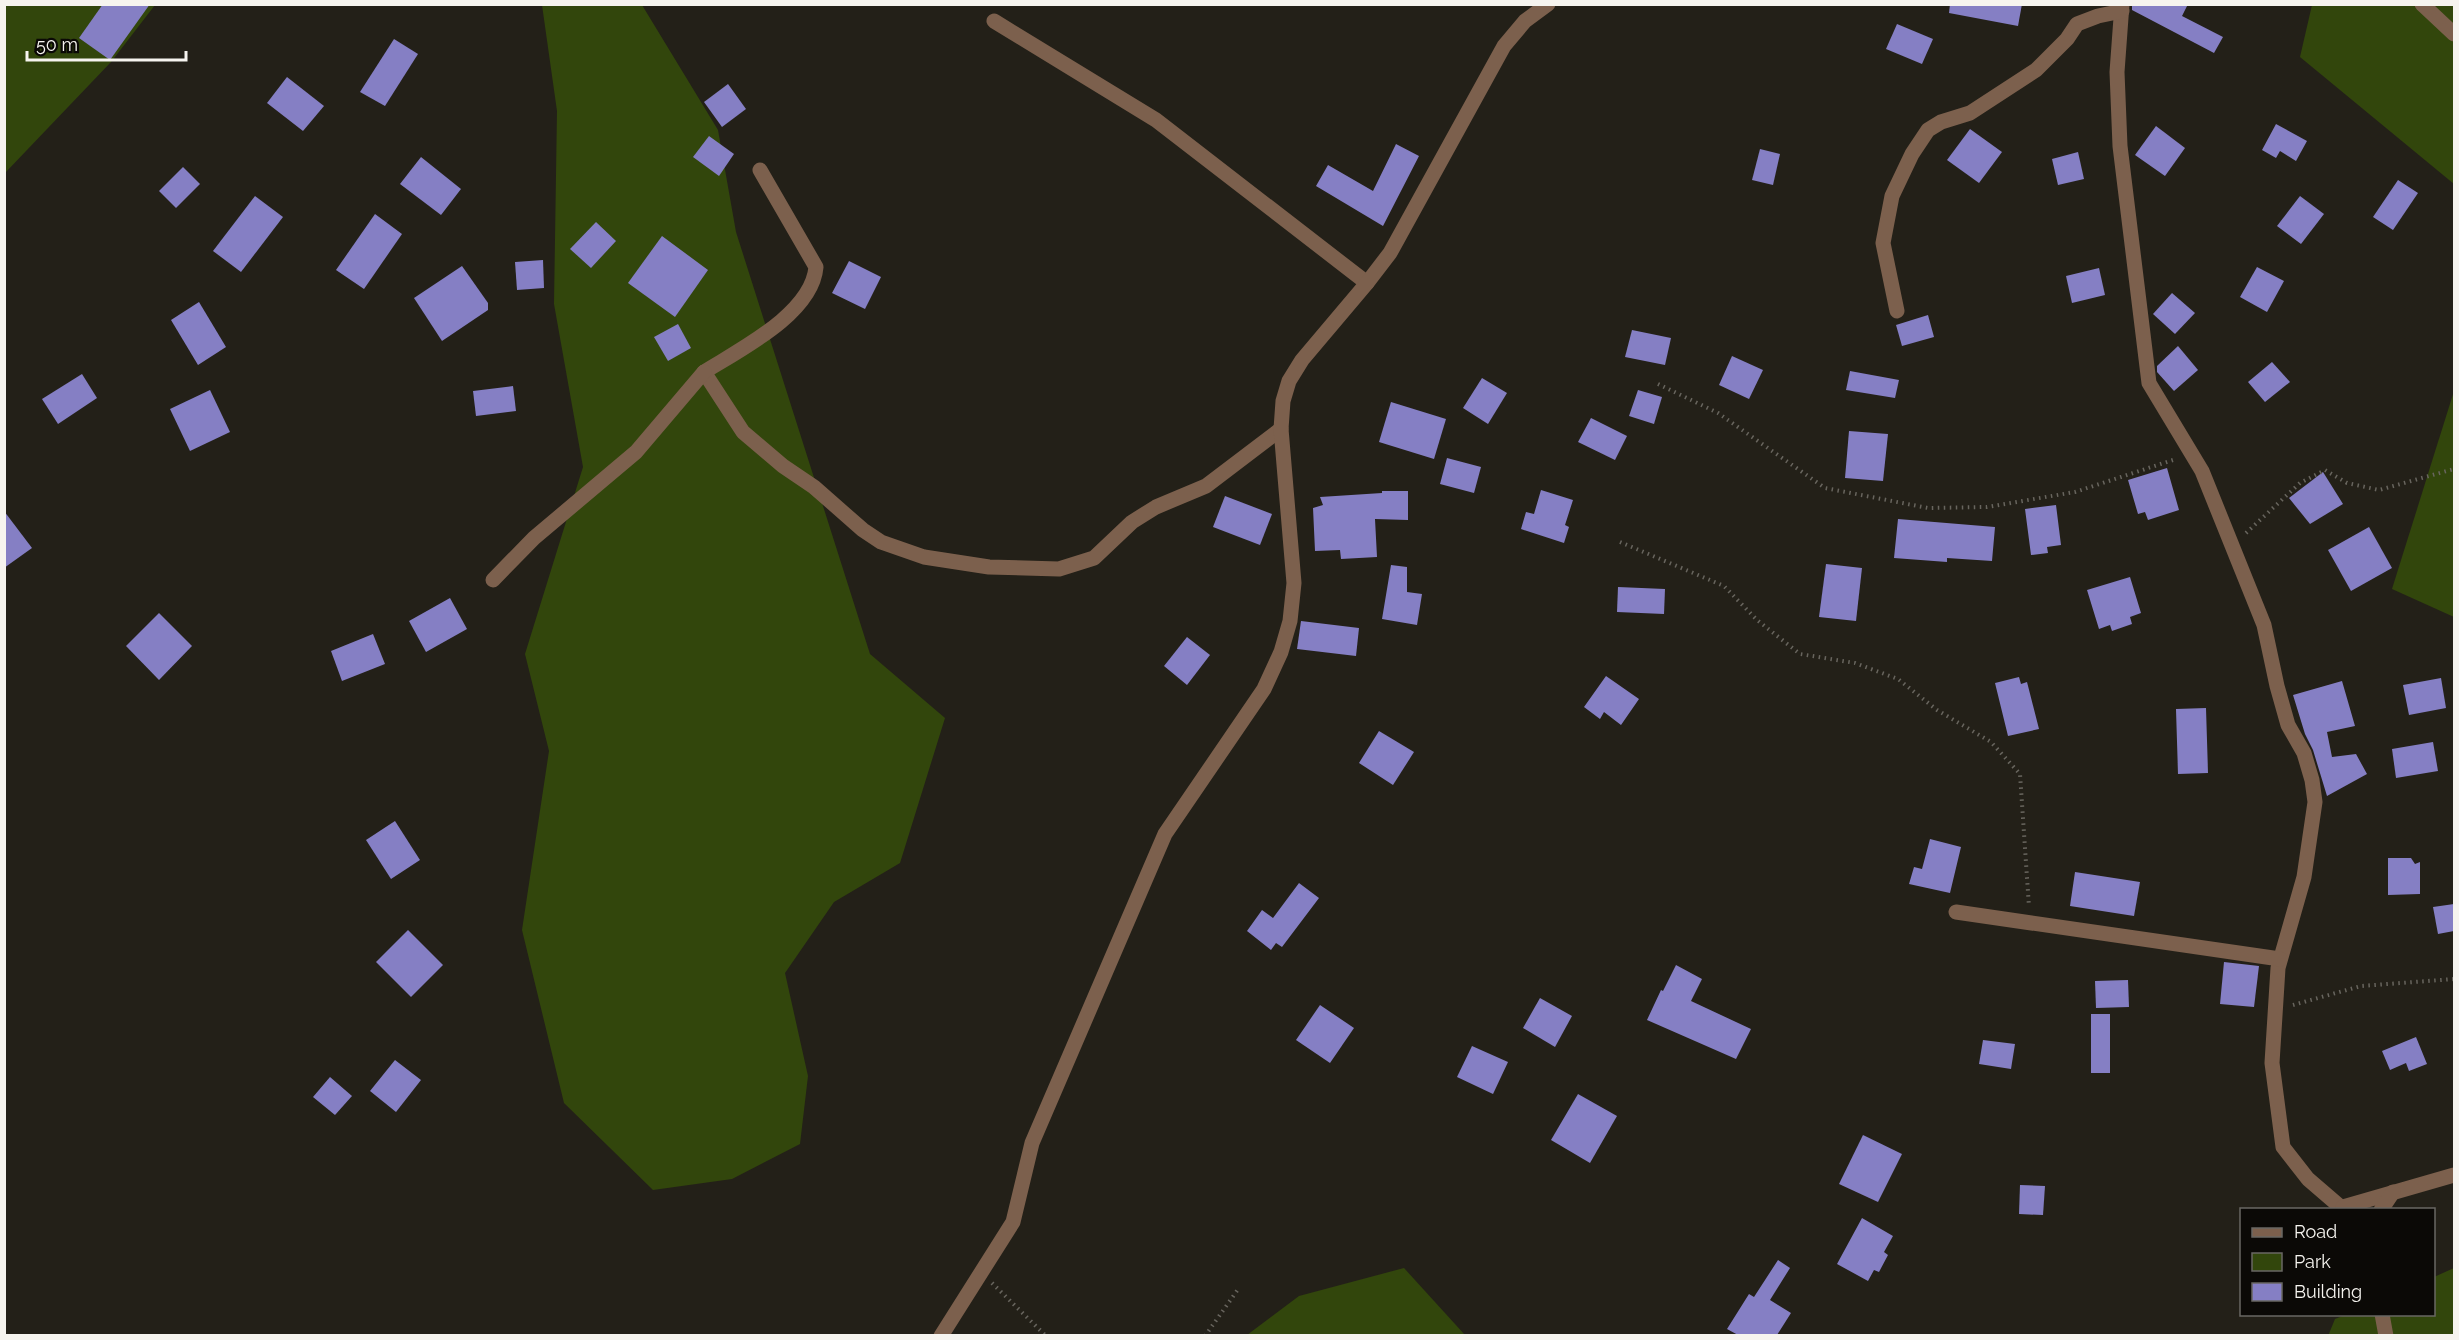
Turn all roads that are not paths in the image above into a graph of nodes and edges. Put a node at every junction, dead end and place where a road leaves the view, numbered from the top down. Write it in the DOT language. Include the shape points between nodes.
graph roads {
  1 [pos="1548,4"];
  2 [pos="2422,4"];
  3 [pos="2122,8"];
  4 [pos="994,21"];
  5 [pos="2454,34"];
  6 [pos="760,170"];
  7 [pos="1368,283"];
  8 [pos="1897,312"];
  9 [pos="704,372"];
  10 [pos="1281,429"];
  11 [pos="494,580"];
  12 [pos="1956,912"];
  13 [pos="2280,958"];
  14 [pos="2454,1175"];
  15 [pos="2393,1191"];
  16 [pos="2343,1208"];
  17 [pos="2382,1208"];
  18 [pos="2382,1316"];
  19 [pos="940,1335"];
  20 [pos="2386,1335"];
  1 -- 7 [label="street" via="1525,21 1504,46 1390,253"];
  2 -- 5 [label="street"];
  3 -- 8 [label="street" via="2077,24 2036,70 1970,113 1928,130 1892,196 1883,243"];
  3 -- 13 [label="street" via="2117,72 2120,146 2149,384 2202,471 2264,626 2288,725 2304,753 2312,780 2315,802 2304,877"];
  4 -- 7 [label="street" via="1156,120"];
  6 -- 9 [label="street" via="816,267 815,277 790,313 761,337"];
  7 -- 10 [label="street" via="1302,360 1289,381"];
  9 -- 10 [label="street" via="743,432 863,530 881,542 924,557 989,567 1059,569 1094,558 1132,522 1206,486"];
  9 -- 11 [label="street" via="636,452 534,538"];
  10 -- 19 [label="street" via="1294,583 1290,621 1281,652 1264,688 1165,834 1032,1143 1013,1222"];
  12 -- 13 [label="street"];
  13 -- 16 [label="street" via="2272,1063 2283,1146 2308,1179"];
  14 -- 15 [label="street"];
  15 -- 16 [label="street"];
  15 -- 17 [label="street"];
  18 -- 20 [label="street"];
}
